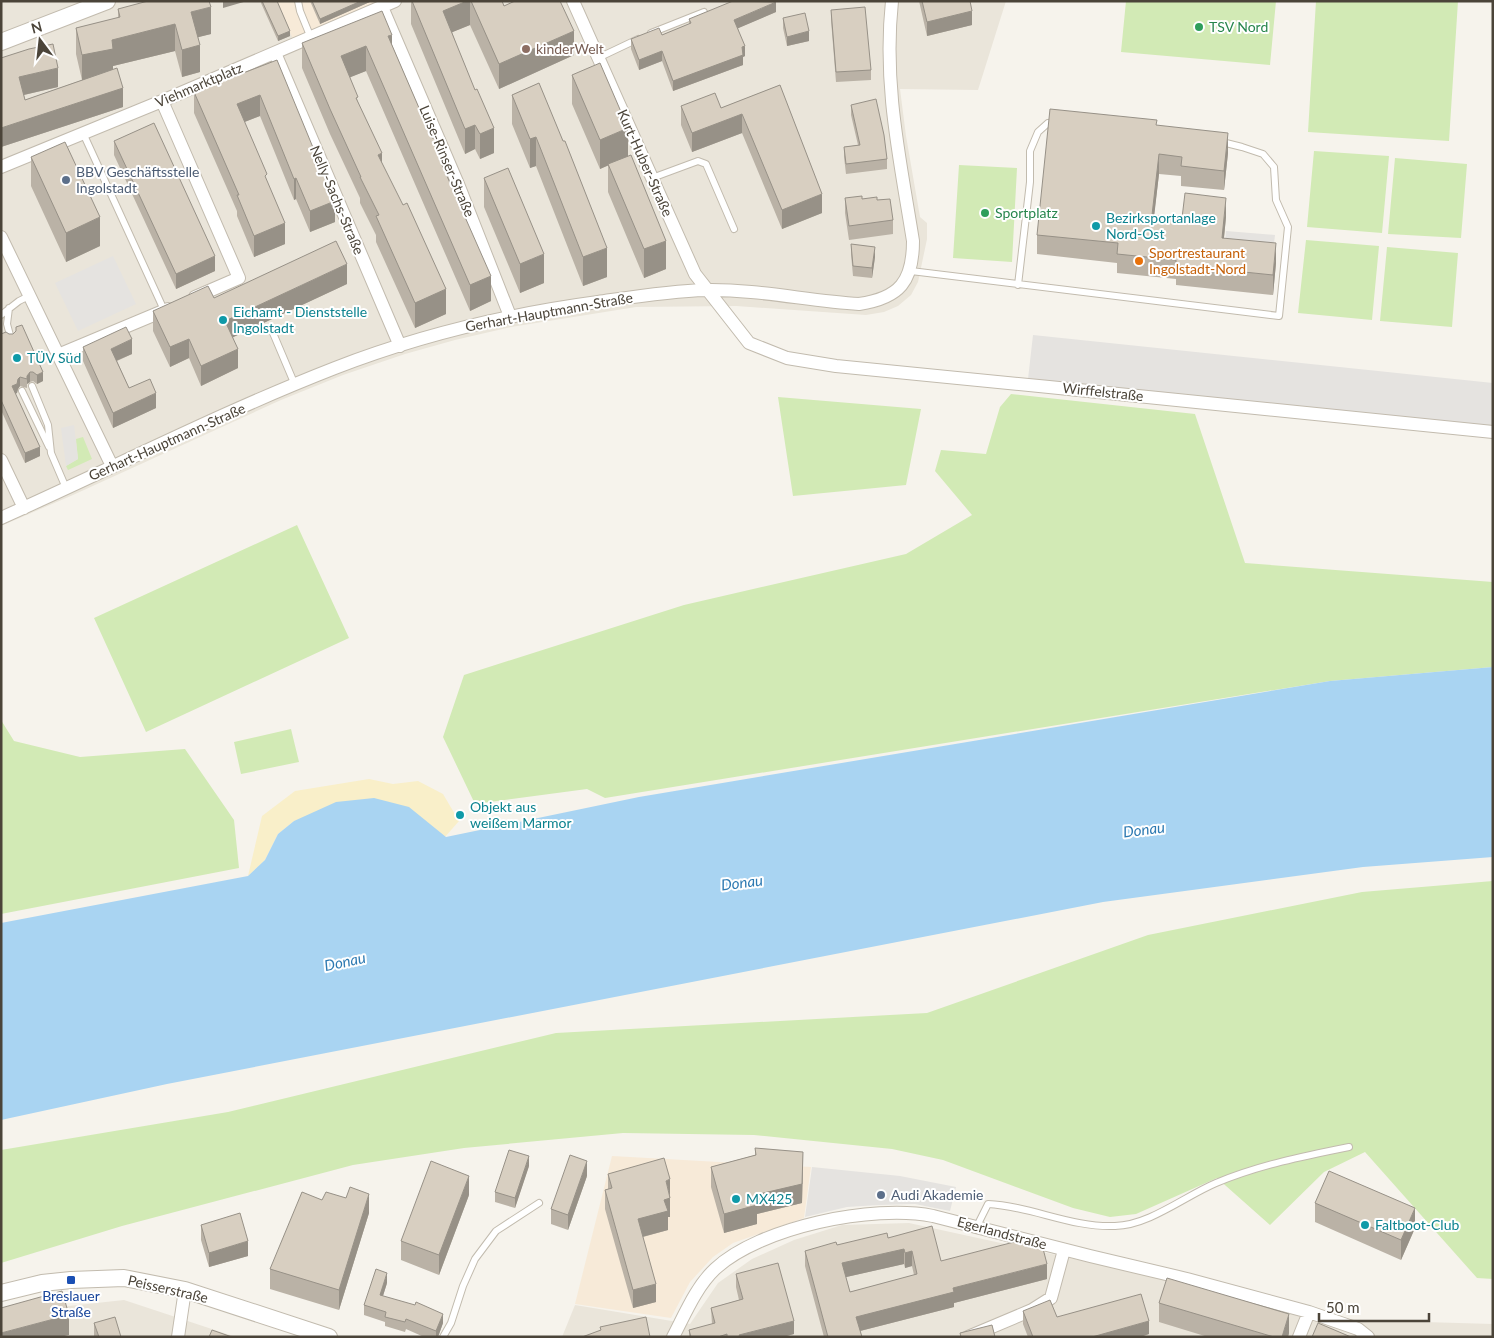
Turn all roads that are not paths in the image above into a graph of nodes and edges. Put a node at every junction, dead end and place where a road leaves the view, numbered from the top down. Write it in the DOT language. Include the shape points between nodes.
graph roads {
  1 [pos="107,1"];
  2 [pos="298,1"];
  3 [pos="395,1"];
  4 [pos="892,1"];
  5 [pos="576,2"];
  6 [pos="382,7"];
  7 [pos="704,12"];
  8 [pos="311,38"];
  9 [pos="1,42"];
  10 [pos="275,53"];
  11 [pos="598,58"];
  12 [pos="162,101"];
  13 [pos="1063,120"];
  14 [pos="84,133"];
  15 [pos="1215,141"];
  16 [pos="1,167"];
  17 [pos="652,178"];
  18 [pos="734,229"];
  19 [pos="1,237"];
  20 [pos="910,271"];
  21 [pos="1018,284"];
  22 [pos="706,290"];
  23 [pos="29,296"];
  24 [pos="9,308"];
  25 [pos="164,310"];
  26 [pos="1,315"];
  27 [pos="510,316"];
  28 [pos="729,318"];
  29 [pos="273,333"];
  30 [pos="11,339"];
  31 [pos="400,346"];
  32 [pos="58,355"];
  33 [pos="295,384"];
  34 [pos="32,386"];
  35 [pos="22,391"];
  36 [pos="1493,432"];
  37 [pos="51,453"];
  38 [pos="1,460"];
  39 [pos="112,466"];
  40 [pos="66,488"];
  41 [pos="24,508"];
  42 [pos="1,518"];
  43 [pos="1349,1147"];
  44 [pos="539,1203"];
  45 [pos="977,1226"];
  46 [pos="1064,1250"];
  47 [pos="185,1290"];
  48 [pos="1,1293"];
  49 [pos="1309,1312"];
  50 [pos="178,1337"];
  51 [pos="329,1337"];
  52 [pos="443,1337"];
  53 [pos="673,1337"];
  54 [pos="968,1337"];
  55 [pos="1299,1337"];
  56 [pos="1368,1337"];
  1 -- 9 [label="street"];
  2 -- 8 [label="lane"];
  3 -- 6 [label="street, Viehmarktplatz"];
  4 -- 20 [label="street" via="890,88 913,241"];
  5 -- 11 [label="street, Kurt-Huber-Straße"];
  6 -- 8 [label="street, Viehmarktplatz"];
  6 -- 27 [label="street, Luise-Rinser-Straße"];
  7 -- 11 [label="lane"];
  8 -- 10 [label="street, Viehmarktplatz"];
  10 -- 12 [label="street, Viehmarktplatz"];
  10 -- 31 [label="street, Nelly-Sachs-Straße"];
  11 -- 17 [label="street, Kurt-Huber-Straße"];
  12 -- 14 [label="street, Viehmarktplatz"];
  12 -- 25 [label="street" via="238,278"];
  13 -- 21 [label="lane" via="1048,123 1038,132 1030,151 1030,182"];
  14 -- 16 [label="street, Viehmarktplatz"];
  14 -- 25 [label="lane"];
  15 -- 21 [label="lane" via="1263,154 1274,167 1276,200 1288,227 1278,316"];
  17 -- 18 [label="lane" via="698,161 706,164"];
  17 -- 22 [label="street, Kurt-Huber-Straße" via="695,274"];
  19 -- 23 [label="street"];
  20 -- 21 [label="lane"];
  20 -- 22 [label="street, Gerhart-Hauptmann-Straße" via="904,285 891,295 877,302 859,304"];
  22 -- 27 [label="street, Gerhart-Hauptmann-Straße" via="635,296"];
  22 -- 28 [label="street, Kurt-Huber-Straße"];
  23 -- 24 [label="lane"];
  23 -- 32 [label="street"];
  24 -- 26 [label="lane"];
  24 -- 30 [label="lane" via="7,324"];
  25 -- 32 [label="street"];
  27 -- 31 [label="street, Gerhart-Hauptmann-Straße"];
  28 -- 36 [label="street, Wirffelstraße" via="749,343 787,358 836,366"];
  29 -- 33 [label="lane"];
  31 -- 33 [label="street, Gerhart-Hauptmann-Straße"];
  32 -- 39 [label="street"];
  33 -- 39 [label="street, Gerhart-Hauptmann-Straße"];
  34 -- 37 [label="lane" via="48,424"];
  35 -- 37 [label="lane"];
  37 -- 40 [label="lane"];
  38 -- 41 [label="street"];
  39 -- 40 [label="street, Gerhart-Hauptmann-Straße"];
  40 -- 41 [label="street, Gerhart-Hauptmann-Straße"];
  41 -- 42 [label="street, Gerhart-Hauptmann-Straße"];
  43 -- 45 [label="lane" via="1281,1161 1244,1173 1216,1183 1143,1220 1117,1226 1092,1226 1007,1205 988,1204"];
  44 -- 52 [label="lane" via="496,1231 475,1260"];
  45 -- 46 [label="street, Egerlandstraße"];
  45 -- 53 [label="street, Egerlandstraße" via="914,1212 870,1213 811,1224 768,1237 739,1250 716,1268 702,1283"];
  46 -- 49 [label="street, Egerlandstraße"];
  46 -- 54 [label="street" via="1051,1298 1032,1310"];
  47 -- 48 [label="street, Peisserstraße" via="124,1278 42,1283"];
  47 -- 50 [label="street"];
  47 -- 51 [label="street, Peisserstraße"];
  49 -- 55 [label="street"];
  49 -- 56 [label="street, Egerlandstraße" via="1358,1329"];
}
